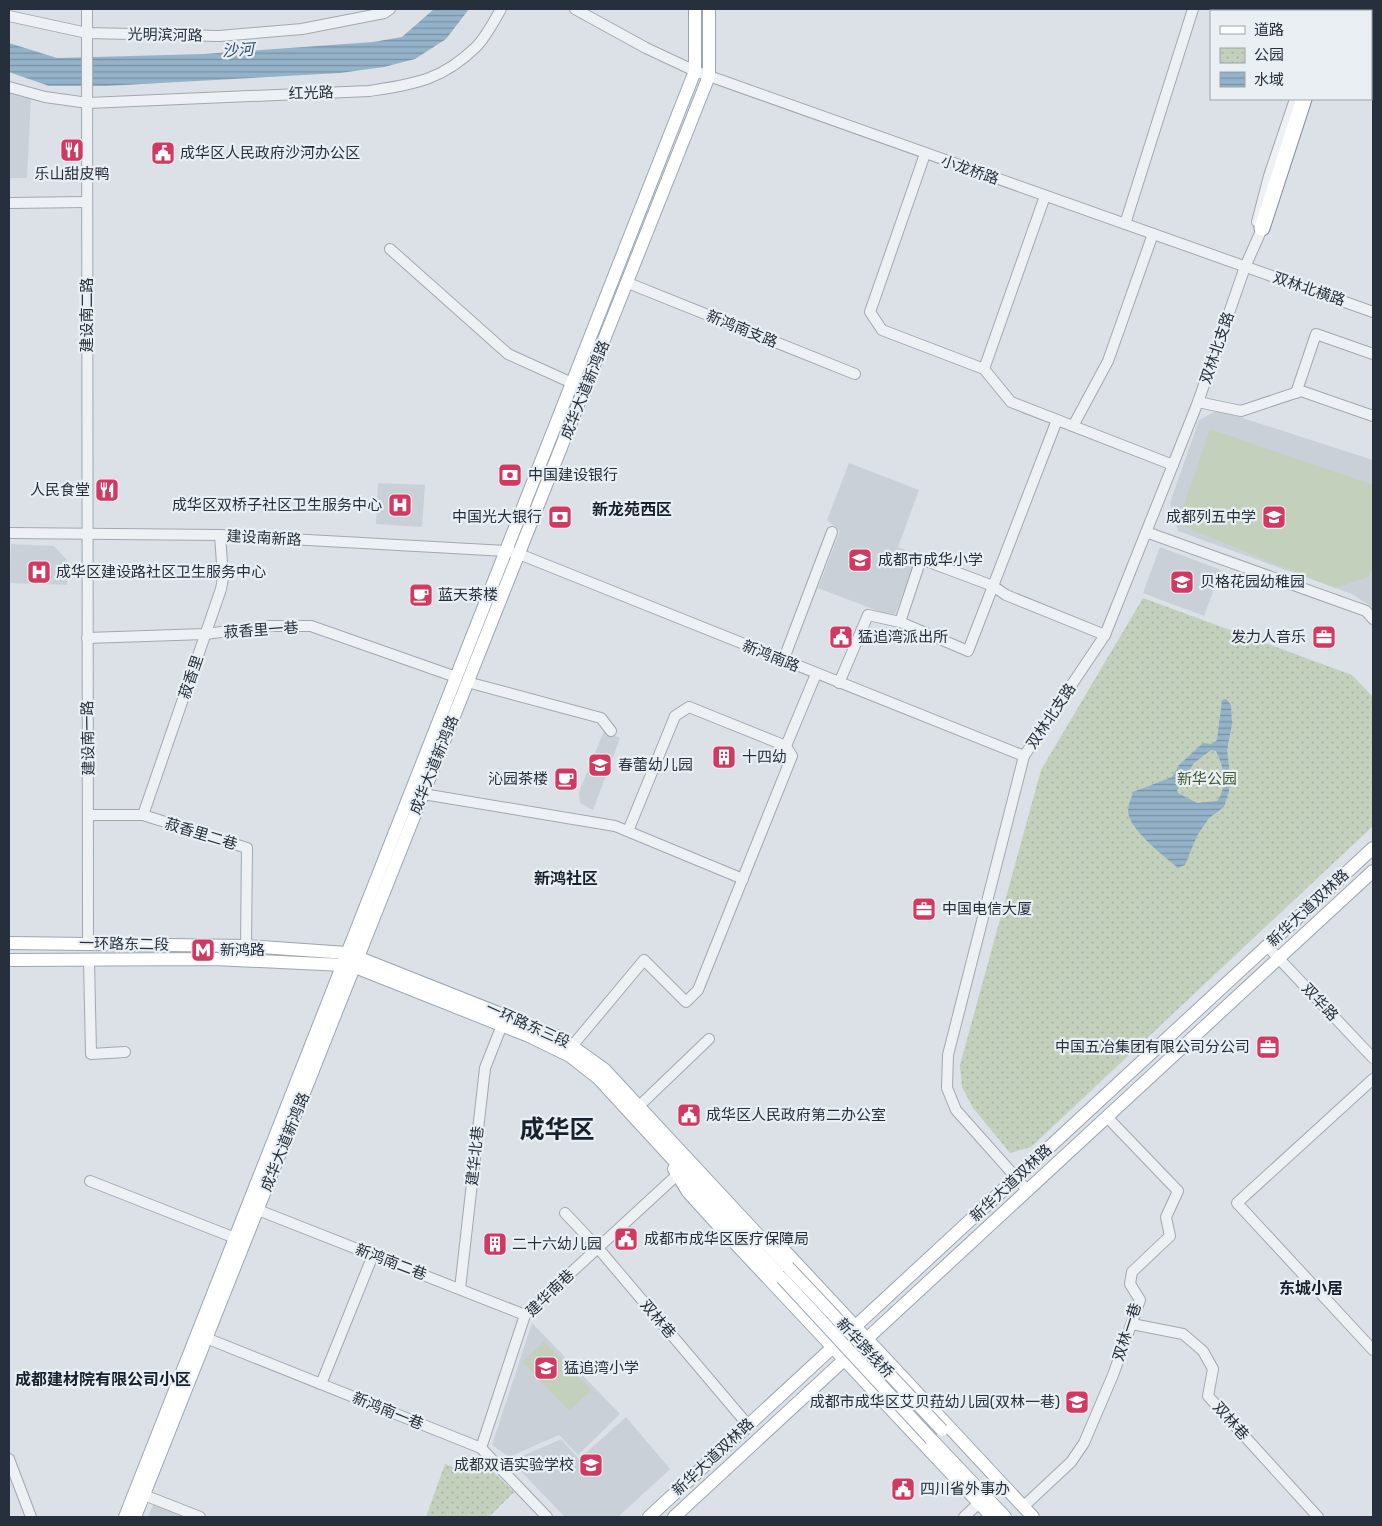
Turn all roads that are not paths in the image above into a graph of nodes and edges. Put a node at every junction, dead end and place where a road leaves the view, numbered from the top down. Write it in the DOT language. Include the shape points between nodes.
graph roads {
  1 [pos="87,9"];
  2 [pos="390,9"];
  3 [pos="502,9"];
  4 [pos="575,9"];
  5 [pos="695,9"];
  6 [pos="709,9"];
  7 [pos="1193,9"];
  8 [pos="592,13"];
  9 [pos="9,16"];
  10 [pos="87,33"];
  11 [pos="696,71"];
  12 [pos="709,76"];
  13 [pos="9,87"];
  14 [pos="88,100"];
  15 [pos="1295,100"];
  16 [pos="1304,100"];
  17 [pos="1311,100"];
  18 [pos="925,154"];
  19 [pos="1045,196"];
  20 [pos="88,202"];
  21 [pos="9,203"];
  22 [pos="1125,224"];
  23 [pos="1262,228"];
  24 [pos="1153,234"];
  25 [pos="390,249"];
  26 [pos="1245,267"];
  27 [pos="628,282"];
  28 [pos="1373,312"];
  29 [pos="1373,354"];
  30 [pos="984,368"];
  31 [pos="855,374"];
  32 [pos="572,382"];
  33 [pos="1296,393"];
  34 [pos="1198,402"];
  35 [pos="1373,416"];
  36 [pos="1057,420"];
  37 [pos="1073,426"];
  38 [pos="1173,465"];
  39 [pos="9,532"];
  40 [pos="832,532"];
  41 [pos="1146,532"];
  42 [pos="87,534"];
  43 [pos="220,535"];
  44 [pos="506,551"];
  45 [pos="519,554"];
  46 [pos="993,586"];
  47 [pos="1373,619"];
  48 [pos="900,622"];
  49 [pos="205,634"];
  50 [pos="1105,635"];
  51 [pos="87,638"];
  52 [pos="783,661"];
  53 [pos="816,674"];
  54 [pos="461,680"];
  55 [pos="839,683"];
  56 [pos="610,731"];
  57 [pos="786,746"];
  58 [pos="1024,756"];
  59 [pos="423,794"];
  60 [pos="89,815"];
  61 [pos="143,816"];
  62 [pos="628,831"];
  63 [pos="1373,848"];
  64 [pos="1373,871"];
  65 [pos="743,880"];
  66 [pos="9,943"];
  67 [pos="88,943"];
  68 [pos="246,946"];
  69 [pos="1268,946"];
  70 [pos="1279,958"];
  71 [pos="9,960"];
  72 [pos="89,960"];
  73 [pos="351,960"];
  74 [pos="502,1025"];
  75 [pos="709,1039"];
  76 [pos="573,1045"];
  77 [pos="125,1052"];
  78 [pos="1373,1058"];
  79 [pos="1373,1079"];
  80 [pos="638,1106"];
  81 [pos="1107,1117"];
  82 [pos="663,1142"];
  83 [pos="678,1175"];
  84 [pos="1016,1178"];
  85 [pos="90,1181"];
  86 [pos="1028,1191"];
  87 [pos="258,1210"];
  88 [pos="565,1213"];
  89 [pos="235,1238"];
  90 [pos="598,1248"];
  91 [pos="373,1256"];
  92 [pos="785,1272"];
  93 [pos="460,1289"];
  94 [pos="525,1315"];
  95 [pos="1132,1324"];
  96 [pos="856,1326"];
  97 [pos="206,1338"];
  98 [pos="868,1339"];
  99 [pos="832,1348"];
  100 [pos="1373,1350"];
  101 [pos="843,1361"];
  102 [pos="321,1384"];
  103 [pos="748,1425"];
  104 [pos="481,1448"];
  105 [pos="9,1459"];
  106 [pos="144,1495"];
  107 [pos="979,1503"];
  108 [pos="1024,1512"];
  109 [pos="31,1517"];
  110 [pos="125,1517"];
  111 [pos="135,1517"];
  112 [pos="200,1517"];
  113 [pos="547,1517"];
  114 [pos="649,1517"];
  115 [pos="674,1517"];
  116 [pos="964,1517"];
  117 [pos="992,1517"];
  118 [pos="1005,1517"];
  119 [pos="1033,1517"];
  120 [pos="1318,1517"];
  1 -- 10 [label="street, 建设南二路"];
  2 -- 10 [label="street, 光明滨河路" via="384,13 302,29 219,36"];
  3 -- 14 [label="street, 红光路" via="477,46 438,76 414,84 368,91"];
  4 -- 8 [label="street, 小龙桥路"];
  5 -- 11 [label="main road, 成华大道新鸿路"];
  6 -- 12 [label="main road, 成华大道新鸿路"];
  7 -- 22 [label="street"];
  8 -- 11 [label="street, 小龙桥路" via="646,48"];
  9 -- 10 [label="street, 光明滨河路"];
  10 -- 14 [label="street, 建设南二路"];
  11 -- 12 [label="street, 小龙桥路"];
  11 -- 32 [label="main road, 成华大道新鸿路"];
  12 -- 18 [label="street, 小龙桥路"];
  12 -- 27 [label="main road, 成华大道新鸿路"];
  13 -- 14 [label="street, 红光路" via="44,97"];
  14 -- 20 [label="street, 建设南二路"];
  15 -- 26 [label="street" via="1269,176"];
  16 -- 23 [label="highway"];
  17 -- 23 [label="street" via="1284,179"];
  18 -- 19 [label="street, 小龙桥路"];
  18 -- 30 [label="street" via="870,312 882,330"];
  19 -- 22 [label="street, 小龙桥路"];
  19 -- 30 [label="street"];
  20 -- 21 [label="street"];
  20 -- 42 [label="street, 建设南二路"];
  22 -- 24 [label="street, 小龙桥路"];
  23 -- 26 [label="street"];
  24 -- 26 [label="street, 小龙桥路"];
  24 -- 37 [label="street" via="1108,361"];
  25 -- 32 [label="street" via="508,354"];
  26 -- 28 [label="street, 双林北横路"];
  26 -- 34 [label="street, 双林北支路"];
  27 -- 31 [label="street, 新鸿南支路"];
  27 -- 45 [label="main road, 成华大道新鸿路"];
  29 -- 33 [label="street" via="1316,334"];
  30 -- 36 [label="street" via="1011,402"];
  32 -- 44 [label="main road, 成华大道新鸿路"];
  33 -- 34 [label="street" via="1241,411"];
  33 -- 35 [label="street" via="1301,391"];
  34 -- 38 [label="street, 双林北支路"];
  36 -- 37 [label="street"];
  36 -- 46 [label="street"];
  37 -- 38 [label="street"];
  38 -- 41 [label="street, 双林北支路"];
  39 -- 42 [label="street, 建设南新路"];
  40 -- 52 [label="street"];
  41 -- 47 [label="street" via="1366,611"];
  41 -- 50 [label="street, 双林北支路"];
  42 -- 43 [label="street, 建设南新路"];
  42 -- 51 [label="street, 建设南一路"];
  43 -- 44 [label="street, 建设南新路"];
  43 -- 49 [label="street, 菽香里" via="223,578"];
  44 -- 45 [label="street, 建设南新路"];
  44 -- 54 [label="main road, 成华大道新鸿路"];
  45 -- 52 [label="street, 新鸿南路"];
  45 -- 54 [label="main road, 成华大道新鸿路"];
  46 -- 48 [label="street" via="921,559"];
  46 -- 48 [label="street" via="968,651"];
  46 -- 50 [label="street" via="1006,595"];
  48 -- 55 [label="street" via="868,615"];
  49 -- 51 [label="street, 菽香里一巷"];
  49 -- 54 [label="street, 菽香里一巷" via="270,626 311,626"];
  49 -- 61 [label="street, 菽香里"];
  50 -- 58 [label="street, 双林北支路"];
  51 -- 60 [label="street, 建设南一路"];
  52 -- 53 [label="street, 新鸿南路"];
  53 -- 55 [label="street, 新鸿南路"];
  53 -- 57 [label="street"];
  54 -- 56 [label="street, 菽香里一巷" via="601,718"];
  54 -- 59 [label="main road, 成华大道新鸿路"];
  54 -- 73 [label="main road, 成华大道新鸿路"];
  55 -- 58 [label="street, 新鸿南路"];
  57 -- 62 [label="street" via="689,707 675,716"];
  57 -- 65 [label="street" via="792,756"];
  58 -- 84 [label="street, 双林北支路" via="948,1055 947,1088 956,1110"];
  59 -- 62 [label="street"];
  59 -- 73 [label="main road, 成华大道新鸿路"];
  60 -- 61 [label="street, 菽香里二巷"];
  60 -- 67 [label="street, 建设南一路"];
  61 -- 68 [label="street, 菽香里二巷" via="247,848"];
  62 -- 65 [label="street"];
  63 -- 69 [label="main road, 新华大道双林路"];
  64 -- 70 [label="main road, 新华大道双林路"];
  65 -- 76 [label="street" via="698,990 686,1002 644,960"];
  66 -- 67 [label="main road, 一环路东二段"];
  67 -- 68 [label="main road, 一环路东二段"];
  68 -- 73 [label="main road, 一环路东二段"];
  69 -- 70 [label="street, 双华路"];
  69 -- 84 [label="main road, 新华大道双林路"];
  70 -- 78 [label="street, 双华路"];
  70 -- 81 [label="main road, 新华大道双林路"];
  71 -- 72 [label="main road, 一环路东二段"];
  72 -- 73 [label="main road, 一环路东二段"];
  72 -- 77 [label="street" via="91,1054"];
  73 -- 74 [label="main road, 一环路东三段"];
  73 -- 76 [label="main road, 一环路东三段" via="534,1026"];
  73 -- 87 [label="main road, 成华大道新鸿路"];
  73 -- 89 [label="main road, 成华大道新鸿路"];
  74 -- 82 [label="main road, 一环路东三段" via="553,1047 587,1069"];
  74 -- 93 [label="street, 建华北巷" via="485,1068"];
  75 -- 80 [label="street"];
  76 -- 80 [label="main road, 一环路东三段" via="605,1070"];
  79 -- 100 [label="street" via="1237,1204"];
  80 -- 82 [label="main road, 一环路东三段"];
  81 -- 86 [label="main road, 新华大道双林路"];
  81 -- 95 [label="street, 双林一巷" via="1178,1191 1166,1218 1170,1236 1132,1272 1130,1284 1140,1300"];
  82 -- 83 [label="main road"];
  82 -- 92 [label="main road"];
  82 -- 96 [label="main road" via="716,1179"];
  83 -- 90 [label="street, 建华南巷"];
  83 -- 99 [label="main road" via="688,1192"];
  84 -- 86 [label="street, 双林北支路"];
  84 -- 96 [label="main road, 新华大道双林路"];
  85 -- 89 [label="street"];
  86 -- 98 [label="main road, 新华大道双林路"];
  87 -- 91 [label="street, 新鸿南二巷"];
  87 -- 97 [label="main road, 成华大道新鸿路"];
  88 -- 90 [label="street, 双林巷"];
  89 -- 110 [label="main road, 成华大道新鸿路"];
  90 -- 94 [label="street, 建华南巷"];
  90 -- 103 [label="street, 双林巷"];
  91 -- 93 [label="street, 新鸿南二巷"];
  91 -- 102 [label="street"];
  92 -- 108 [label="main road, 新华跨线桥, bridge"];
  92 -- 118 [label="main road, 新华跨线桥, bridge"];
  93 -- 94 [label="street, 新鸿南二巷"];
  94 -- 104 [label="street, 建华南巷"];
  95 -- 108 [label="street, 双林一巷" via="1084,1443 1071,1462"];
  95 -- 120 [label="street, 双林巷" via="1183,1334 1203,1351 1213,1369 1208,1396"];
  96 -- 98 [label="main road"];
  96 -- 99 [label="main road, 新华大道双林路"];
  97 -- 102 [label="street, 新鸿南一巷"];
  97 -- 106 [label="main road, 成华大道新鸿路"];
  98 -- 101 [label="main road, 新华大道双林路"];
  98 -- 108 [label="main road"];
  99 -- 101 [label="main road"];
  99 -- 103 [label="main road, 新华大道双林路"];
  101 -- 107 [label="main road"];
  101 -- 115 [label="main road, 新华大道双林路"];
  102 -- 104 [label="street, 新鸿南一巷"];
  103 -- 114 [label="main road, 新华大道双林路"];
  104 -- 113 [label="street, 新鸿南一巷"];
  105 -- 109 [label="street"];
  106 -- 111 [label="main road, 成华大道新鸿路"];
  106 -- 112 [label="street"];
  107 -- 116 [label="street"];
  107 -- 117 [label="main road"];
  108 -- 119 [label="main road"];
}
